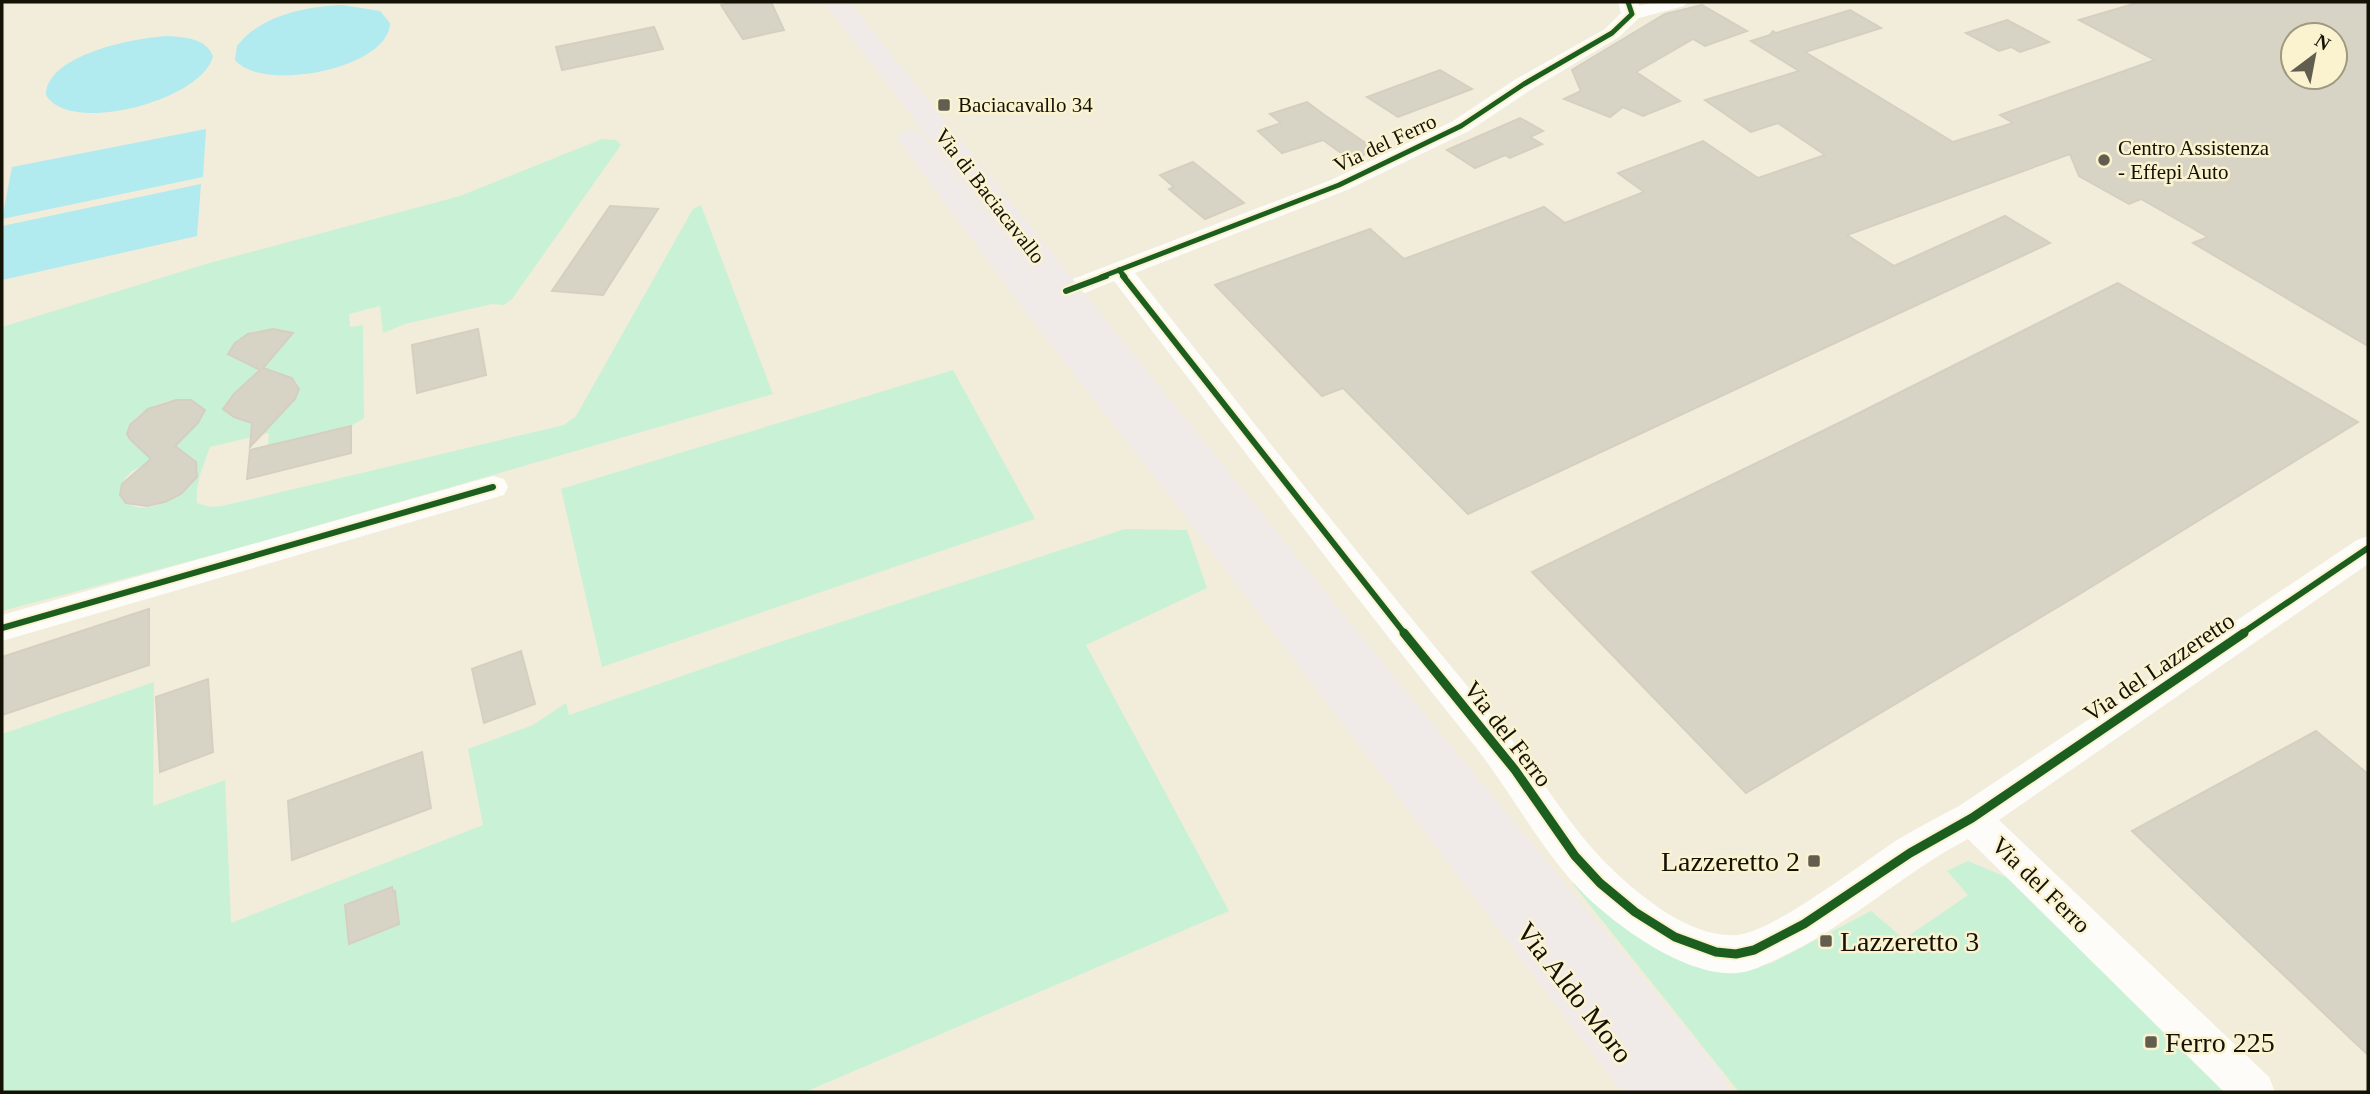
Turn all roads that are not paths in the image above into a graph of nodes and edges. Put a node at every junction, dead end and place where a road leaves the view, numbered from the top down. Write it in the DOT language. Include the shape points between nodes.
graph roads {
  1 [pos="809,2"];
  2 [pos="836,2"];
  3 [pos="1677,2"];
  4 [pos="1630,8"];
  5 [pos="1119,270"];
  6 [pos="1047,292"];
  7 [pos="493,487"];
  8 [pos="2368,548"];
  9 [pos="2,628"];
  10 [pos="1972,818"];
  11 [pos="1654,1092"];
  12 [pos="1703,1092"];
  13 [pos="2254,1092"];
  1 -- 6 [label="main road, Via di Baciacavallo"];
  2 -- 6 [label="main road, Via di Baciacavallo"];
  3 -- 4 [label="street"];
  4 -- 5 [label="street, Via del Ferro" via="1612,33 1461,126 1339,185"];
  5 -- 6 [label="street, Via del Ferro"];
  5 -- 10 [label="street, Via del Ferro" via="1377,603 1523,779 1586,869 1660,928 1715,954 1741,954 1779,939 1928,841"];
  6 -- 11 [label="main road, Via Aldo Moro" via="1196,503"];
  6 -- 12 [label="main road, Via Aldo Moro"];
  7 -- 9 [label="street"];
  8 -- 10 [label="street, Via del Lazzeretto"];
  10 -- 13 [label="street, Via del Ferro"];
}
